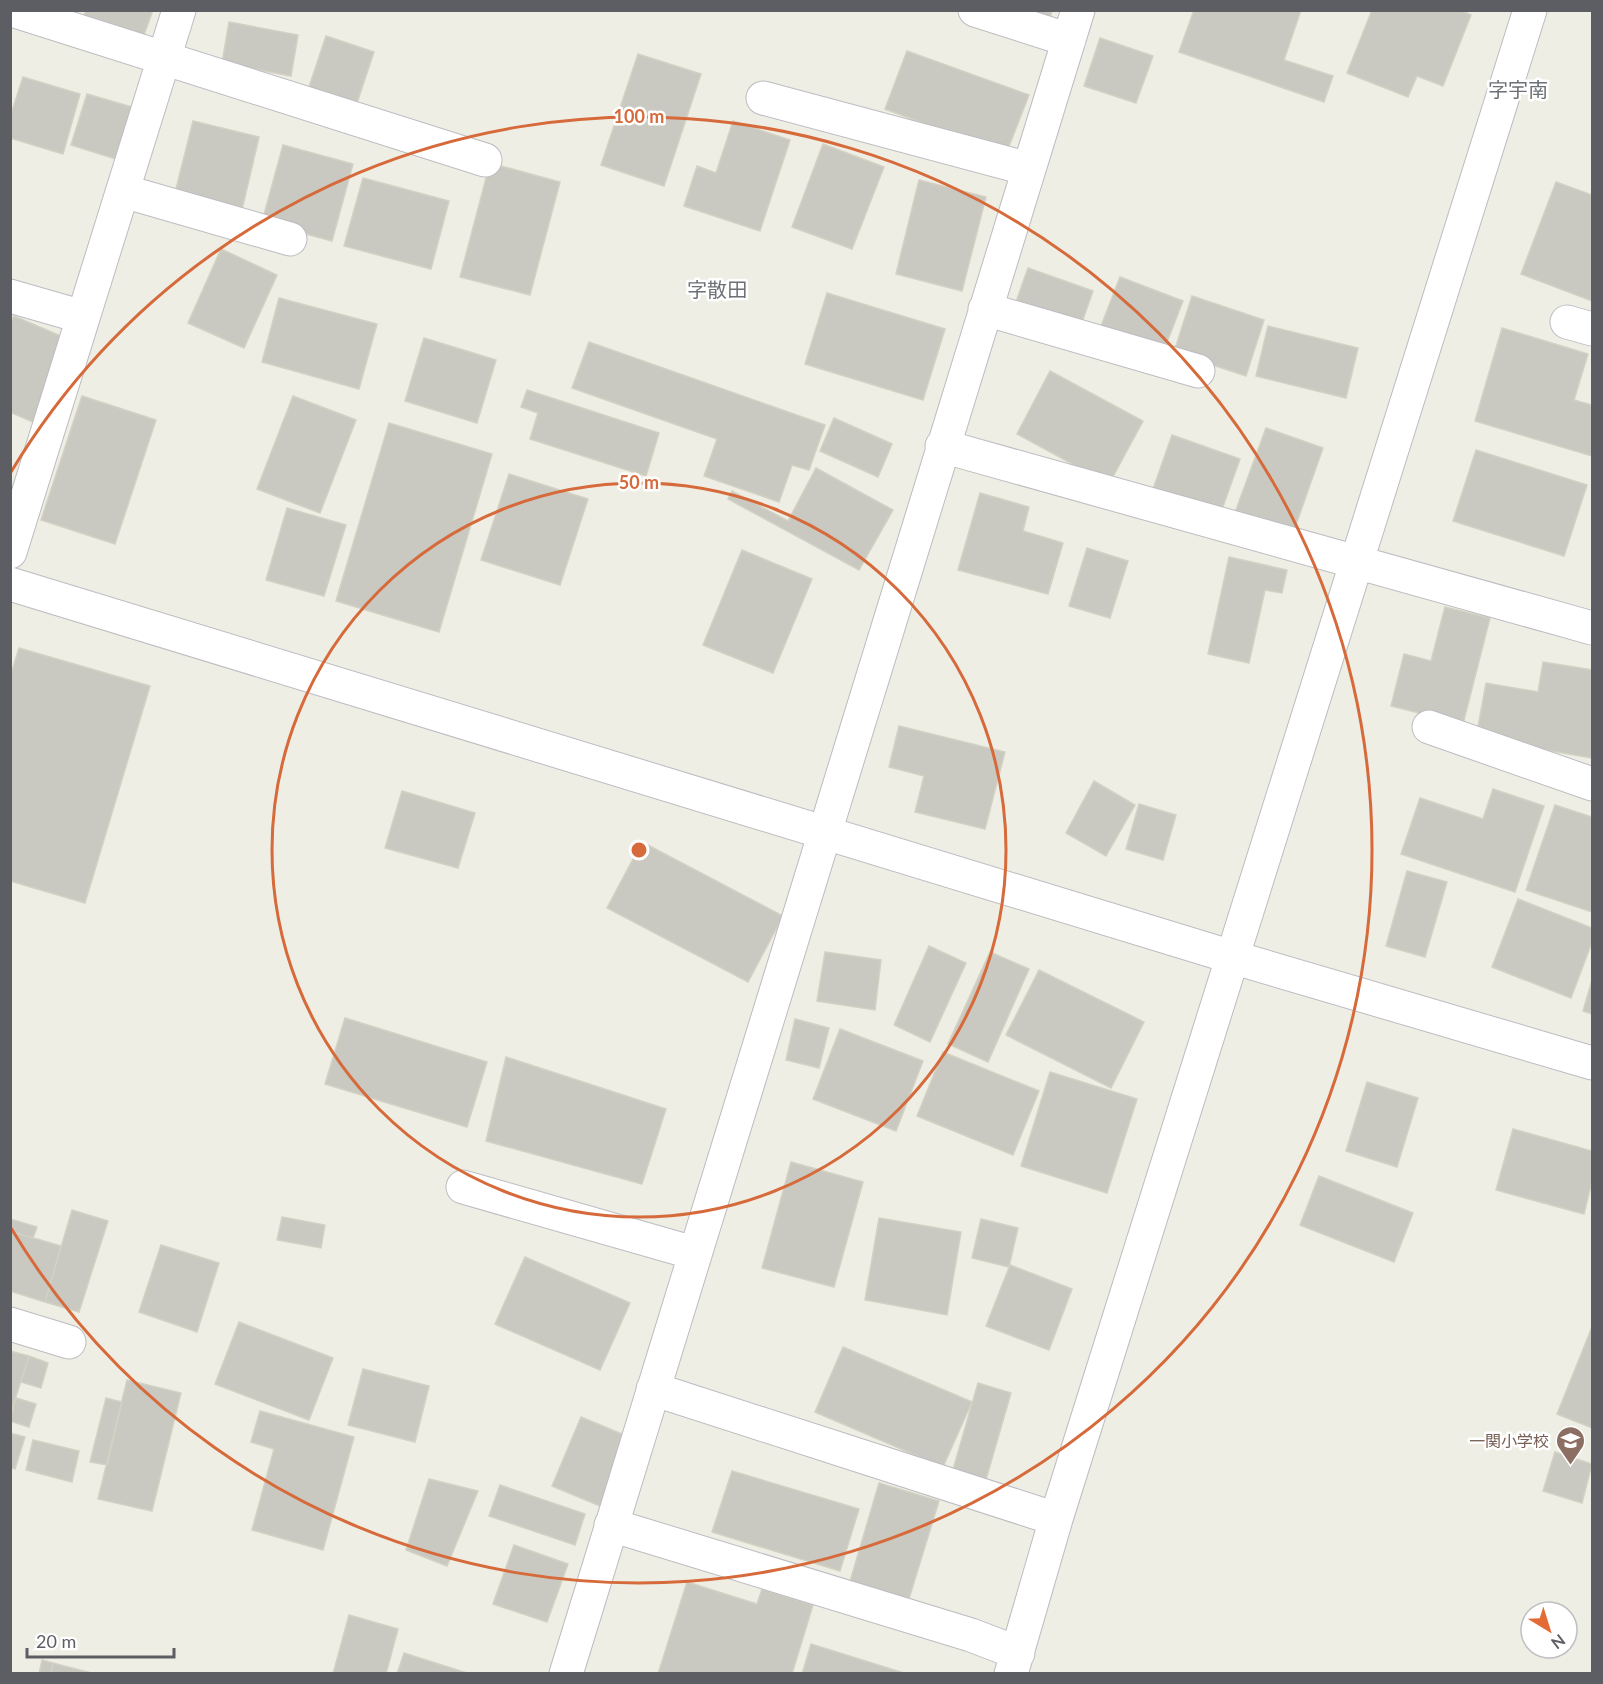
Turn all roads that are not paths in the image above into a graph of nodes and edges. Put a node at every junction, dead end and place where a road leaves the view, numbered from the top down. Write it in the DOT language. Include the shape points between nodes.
graph roads {
  1 [pos="12,10"];
  2 [pos="179,10"];
  3 [pos="975,10"];
  4 [pos="1530,10"];
  5 [pos="1073,25"];
  6 [pos="165,57"];
  7 [pos="764,98"];
  8 [pos="485,160"];
  9 [pos="1029,169"];
  10 [pos="123,191"];
  11 [pos="290,239"];
  12 [pos="10,296"];
  13 [pos="985,309"];
  14 [pos="83,317"];
  15 [pos="1198,371"];
  16 [pos="942,446"];
  17 [pos="10,552"];
  18 [pos="1358,561"];
  19 [pos="10,584"];
  20 [pos="1593,628"];
  21 [pos="1429,727"];
  22 [pos="1593,784"];
  23 [pos="824,831"];
  24 [pos="1232,957"];
  25 [pos="1593,1063"];
  26 [pos="463,1187"];
  27 [pos="694,1253"];
  28 [pos="10,1324"];
  29 [pos="69,1342"];
  30 [pos="653,1389"];
  31 [pos="1056,1519"];
  32 [pos="611,1526"];
  33 [pos="1015,1663"];
  34 [pos="566,1674"];
  1 -- 6 [label="street"];
  2 -- 6 [label="street"];
  3 -- 5 [label="street"];
  4 -- 18 [label="street"];
  5 -- 9 [label="street"];
  6 -- 8 [label="street"];
  6 -- 10 [label="street"];
  7 -- 9 [label="street"];
  9 -- 13 [label="street"];
  10 -- 11 [label="street"];
  10 -- 14 [label="street"];
  12 -- 14 [label="street"];
  13 -- 15 [label="street"];
  13 -- 16 [label="street"];
  14 -- 17 [label="street"];
  16 -- 18 [label="street"];
  16 -- 23 [label="street"];
  18 -- 20 [label="street"];
  18 -- 24 [label="street"];
  19 -- 23 [label="street"];
  21 -- 22 [label="street"];
  23 -- 24 [label="street"];
  23 -- 27 [label="street"];
  24 -- 25 [label="street"];
  24 -- 31 [label="street"];
  26 -- 27 [label="street"];
  27 -- 30 [label="street"];
  28 -- 29 [label="street"];
  30 -- 31 [label="street"];
  30 -- 32 [label="street"];
  31 -- 33 [label="street"];
  32 -- 33 [label="street" via="971,1635"];
  32 -- 34 [label="street"];
}
